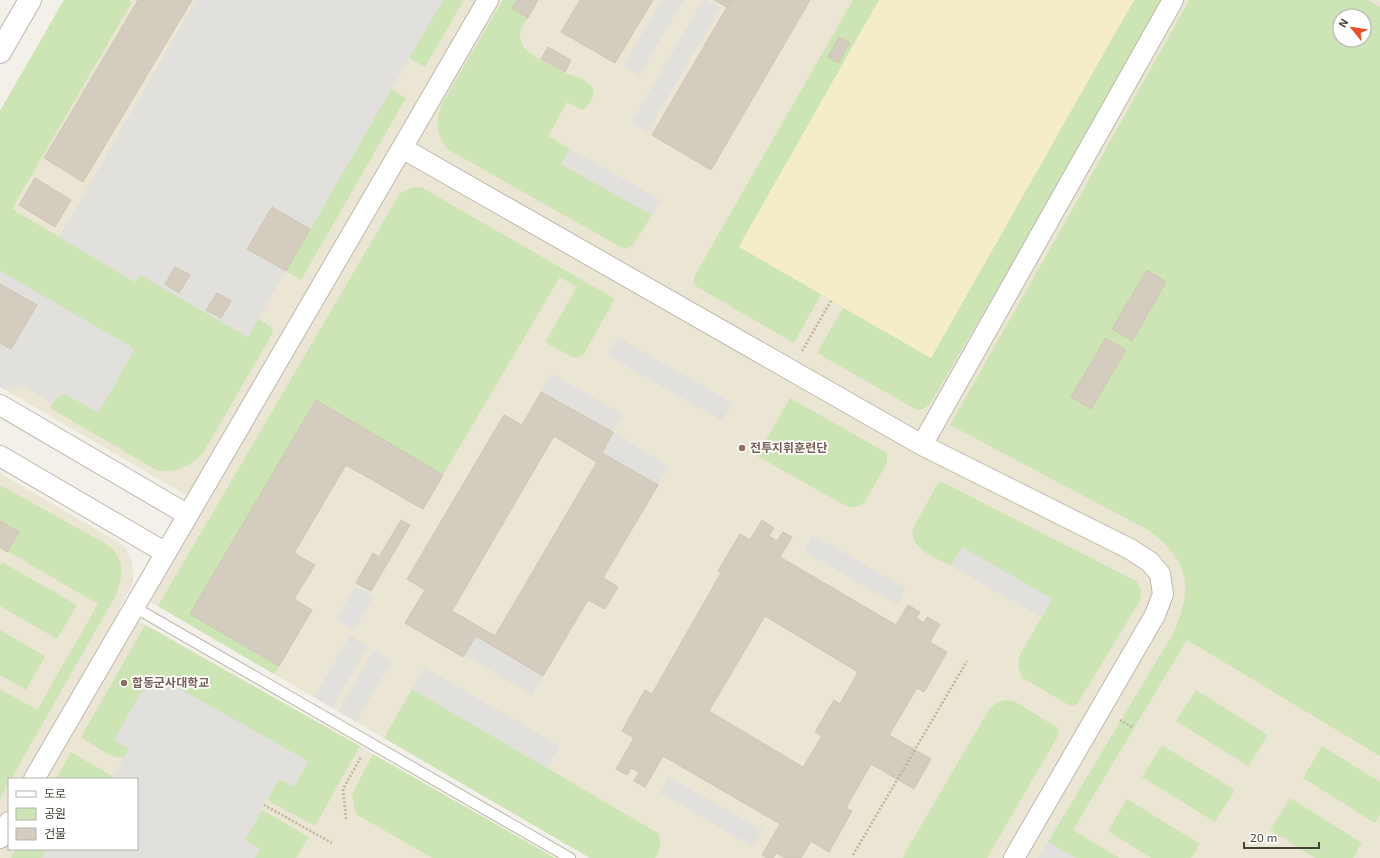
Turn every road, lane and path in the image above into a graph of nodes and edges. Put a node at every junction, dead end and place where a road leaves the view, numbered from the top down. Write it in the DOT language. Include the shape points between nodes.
graph roads {
  1 [pos="30,0"];
  2 [pos="488,0"];
  3 [pos="1173,0"];
  4 [pos="0,52"];
  5 [pos="402,148"];
  6 [pos="832,300"];
  7 [pos="802,352"];
  8 [pos="0,405"];
  9 [pos="922,445"];
  10 [pos="0,456"];
  11 [pos="188,515"];
  12 [pos="166,553"];
  13 [pos="134,607"];
  14 [pos="968,661"];
  15 [pos="1114,717"];
  16 [pos="1134,728"];
  17 [pos="369,742"];
  18 [pos="35,778"];
  19 [pos="264,805"];
  20 [pos="346,820"];
  21 [pos="8,824"];
  22 [pos="0,838"];
  23 [pos="332,843"];
  24 [pos="853,855"];
  25 [pos="570,858"];
  26 [pos="1014,858"];
  1 -- 4 [label="street"];
  2 -- 5 [label="street"];
  3 -- 9 [label="street"];
  5 -- 9 [label="street"];
  5 -- 11 [label="street"];
  6 -- 7 [label="path"];
  8 -- 11 [label="street"];
  9 -- 26 [label="street" via="1130,549 1150,562 1160,574 1163,594 1155,615"];
  10 -- 12 [label="street"];
  11 -- 12 [label="street"];
  12 -- 13 [label="street"];
  13 -- 17 [label="lane"];
  13 -- 18 [label="street"];
  14 -- 24 [label="path"];
  15 -- 16 [label="path"];
  17 -- 20 [label="path" via="343,789"];
  17 -- 25 [label="lane"];
  19 -- 23 [label="path"];
  21 -- 22 [label="street"];
}
